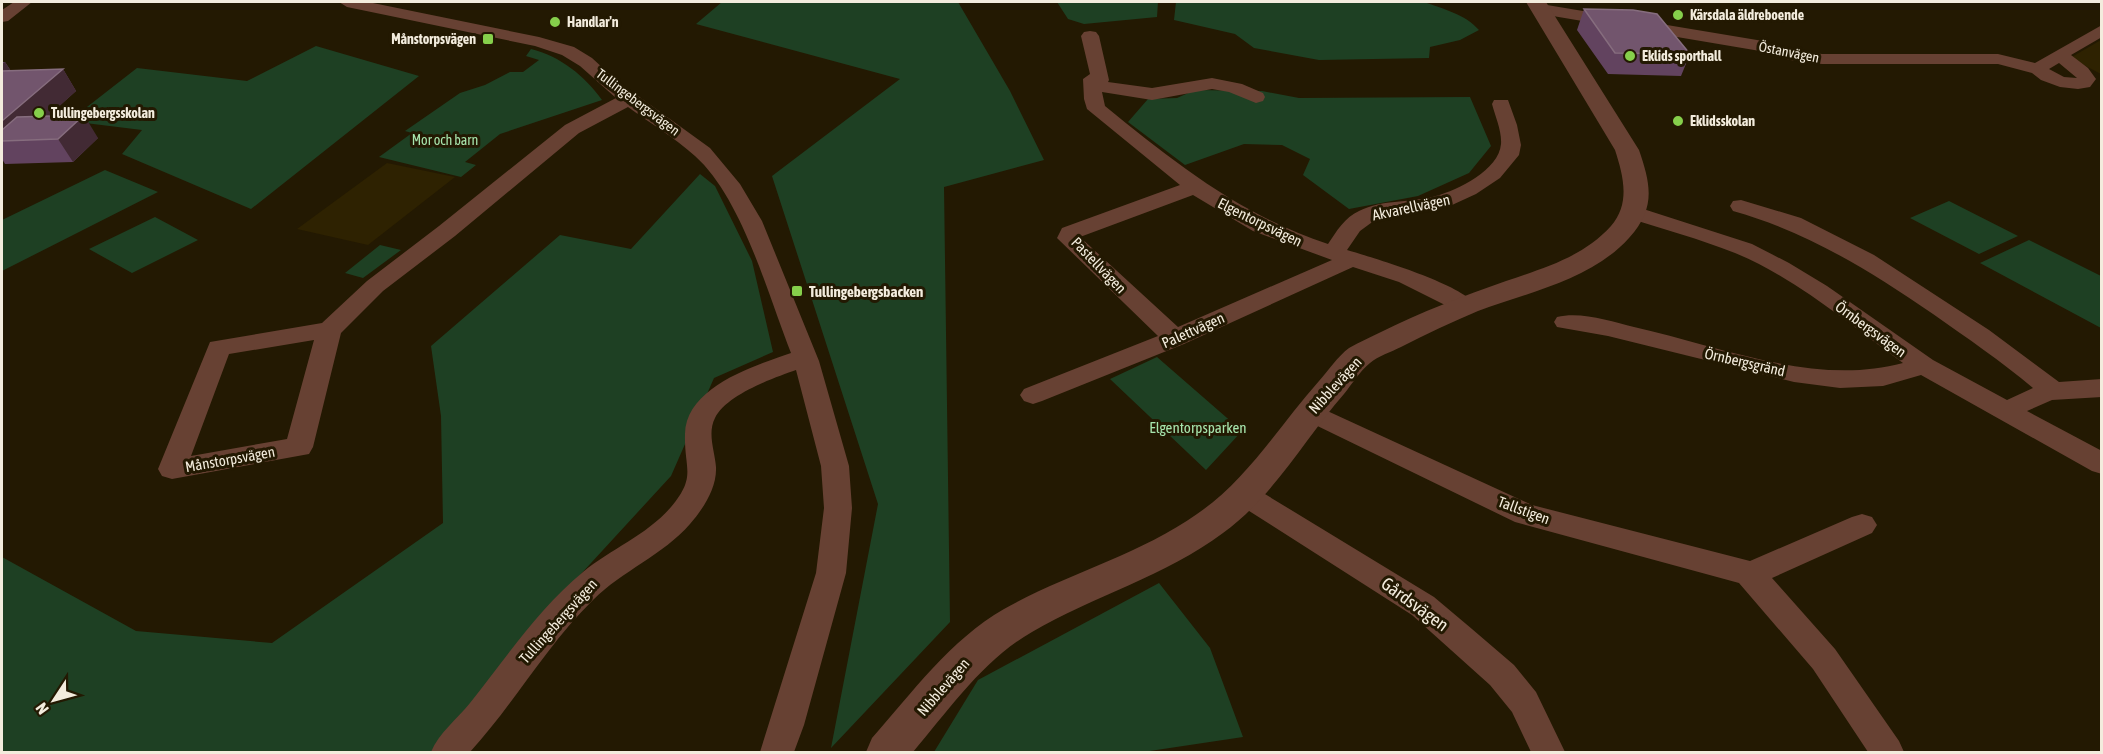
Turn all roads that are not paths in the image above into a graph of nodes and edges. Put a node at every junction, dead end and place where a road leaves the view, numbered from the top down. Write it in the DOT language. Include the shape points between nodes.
graph roads {
  1 [pos="24,2"];
  2 [pos="347,2"];
  3 [pos="1539,5"];
  4 [pos="2,17"];
  5 [pos="2102,30"];
  6 [pos="1090,36"];
  7 [pos="2060,54"];
  8 [pos="2038,69"];
  9 [pos="2070,84"];
  10 [pos="1092,86"];
  11 [pos="2102,96"];
  12 [pos="1256,97"];
  13 [pos="629,99"];
  14 [pos="1501,104"];
  15 [pos="1195,187"];
  16 [pos="1634,212"];
  17 [pos="1744,249"];
  18 [pos="1342,255"];
  19 [pos="1465,306"];
  20 [pos="1566,322"];
  21 [pos="329,330"];
  22 [pos="1175,338"];
  23 [pos="803,358"];
  24 [pos="1924,366"];
  25 [pos="2102,388"];
  26 [pos="2053,390"];
  27 [pos="1033,395"];
  28 [pos="1310,412"];
  29 [pos="2008,414"];
  30 [pos="2102,464"];
  31 [pos="1245,495"];
  32 [pos="1862,525"];
  33 [pos="1750,574"];
  34 [pos="448,753"];
  35 [pos="777,753"];
  36 [pos="887,753"];
  37 [pos="1548,753"];
  38 [pos="1887,753"];
  1 -- 4 [label="street"];
  2 -- 13 [label="street, Tullingebergsvägen" via="568,51"];
  3 -- 8 [label="street, Östanvägen" via="1790,55 1822,59 1998,59"];
  3 -- 16 [label="street" via="1627,150 1635,174"];
  5 -- 7 [label="street"];
  6 -- 10 [label="street" via="1100,80 1092,79"];
  7 -- 8 [label="street"];
  7 -- 9 [label="street" via="2086,75 2084,83"];
  8 -- 9 [label="street, Östanvägen"];
  9 -- 11 [label="street, Östanvägen"];
  10 -- 12 [label="street" via="1151,94 1210,83"];
  10 -- 15 [label="street, Elgentorpsvägen" via="1097,109"];
  13 -- 21 [label="street" via="572,129 375,286"];
  13 -- 23 [label="street, Tullingebergsvägen" via="703,152 730,184 751,221"];
  14 -- 18 [label="street, Akvarellvägen" via="1511,145 1509,153 1482,182 1453,199 1367,215 1350,231"];
  15 -- 18 [label="street, Elgentorpsvägen" via="1262,226"];
  15 -- 22 [label="street, Pastellvägen" via="1070,233 1068,238"];
  16 -- 17 [label="street, Örnbergsvägen"];
  16 -- 19 [label="street, Nibblevägen" via="1603,248 1574,267"];
  17 -- 24 [label="street, Örnbergsvägen" via="1819,291"];
  17 -- 26 [label="street" via="1752,227 1741,206 1801,226 1883,270 1995,345"];
  18 -- 19 [label="street, Elgentorpsvägen" via="1409,279"];
  18 -- 22 [label="street, Palettvägen" via="1338,266"];
  19 -- 28 [label="street, Nibblevägen" via="1359,356"];
  20 -- 24 [label="street, Örnbergsgränd" via="1608,327 1735,361 1846,380 1898,376"];
  21 -- 21 [label="street, Månstorpsvägen" via="219,348 172,469 299,447"];
  22 -- 27 [label="street, Palettvägen"];
  23 -- 34 [label="street, Tullingebergsvägen" via="741,384 706,410 698,431 704,475 690,503 660,535 603,572 582,591 533,645 472,730"];
  23 -- 35 [label="street, Tullingebergsvägen" via="827,431 838,508 831,573"];
  24 -- 29 [label="street, Örnbergsvägen"];
  25 -- 26 [label="street"];
  26 -- 29 [label="street" via="2030,397"];
  28 -- 31 [label="street, Nibblevägen"];
  28 -- 33 [label="street, Tallstigen" via="1526,514"];
  29 -- 30 [label="street, Örnbergsvägen"];
  31 -- 36 [label="street, Nibblevägen" via="1210,524 1175,545 1017,621 972,654"];
  31 -- 37 [label="street, Gårdsvägen" via="1423,606 1453,631 1502,675 1524,702"];
  32 -- 33 [label="street"];
  33 -- 38 [label="street, Tallstigen" via="1824,659"];
}
